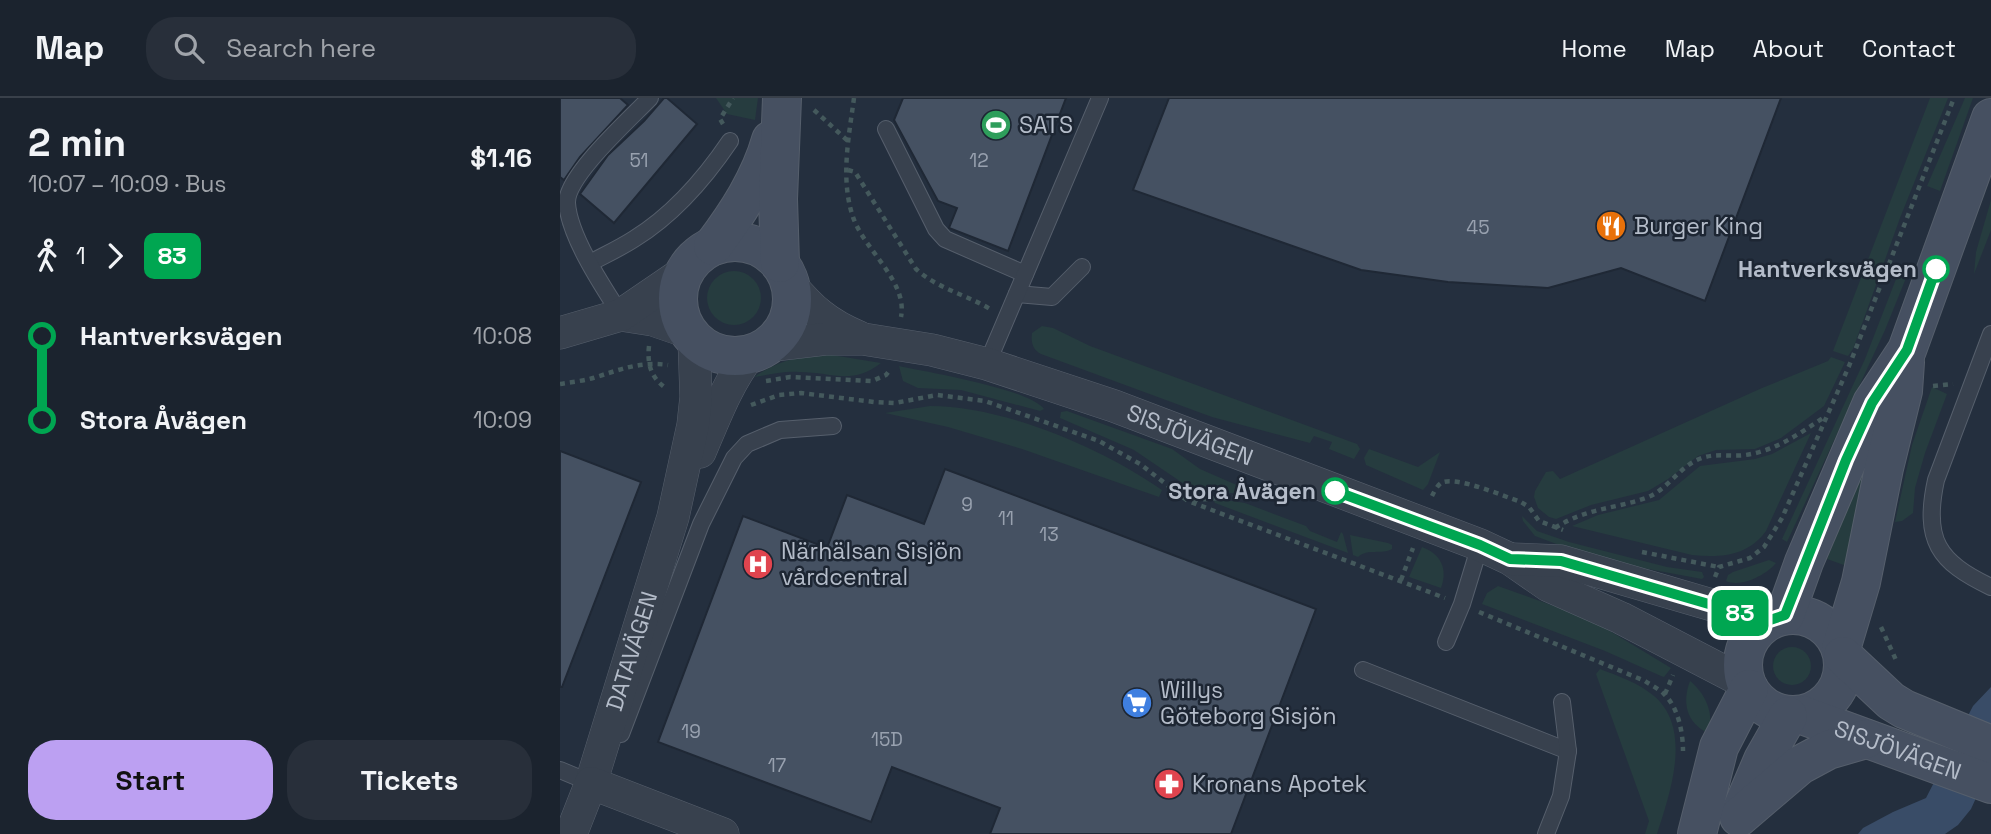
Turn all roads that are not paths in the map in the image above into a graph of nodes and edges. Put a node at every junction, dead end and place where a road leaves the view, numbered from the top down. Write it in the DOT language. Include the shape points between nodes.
graph roads {
  1 [pos="650,98"];
  2 [pos="1100,98"];
  3 [pos="792,105"];
  4 [pos="1991,118"];
  5 [pos="886,129"];
  6 [pos="730,141"];
  7 [pos="713,246"];
  8 [pos="590,263"];
  9 [pos="1082,267"];
  10 [pos="684,272"];
  11 [pos="785,273"];
  12 [pos="1025,274"];
  13 [pos="1017,294"];
  14 [pos="621,315"];
  15 [pos="562,325"];
  16 [pos="678,330"];
  17 [pos="1991,334"];
  18 [pos="863,339"];
  19 [pos="1907,350"];
  20 [pos="759,360"];
  21 [pos="987,364"];
  22 [pos="708,400"];
  23 [pos="833,426"];
  24 [pos="1480,545"];
  25 [pos="1510,559"];
  26 [pos="1991,587"];
  27 [pos="1776,618"];
  28 [pos="1447,642"];
  29 [pos="1842,652"];
  30 [pos="1363,670"];
  31 [pos="1747,686"];
  32 [pos="1562,702"];
  33 [pos="1795,715"];
  34 [pos="1866,739"];
  35 [pos="1962,747"];
  36 [pos="1568,751"];
  37 [pos="560,770"];
  38 [pos="591,783"];
  39 [pos="1991,784"];
  40 [pos="1736,825"];
  41 [pos="571,834"];
  42 [pos="723,834"];
  43 [pos="1546,834"];
  44 [pos="1697,834"];
  1 -- 8 [label="lane" via="577,175 570,190 567,202 574,230"];
  2 -- 12 [label="lane"];
  3 -- 7 [label="street" via="754,183"];
  3 -- 11 [label="street" via="778,199"];
  4 -- 19 [label="street"];
  5 -- 12 [label="lane" via="945,239"];
  6 -- 8 [label="lane" via="684,199 636,238"];
  7 -- 10 [label="street, SISJÖVÄGEN" via="696,256"];
  7 -- 11 [label="street, SISJÖVÄGEN" via="733,241 754,245 764,249"];
  8 -- 14 [label="lane"];
  9 -- 13 [label="lane" via="1052,296"];
  10 -- 14 [label="street, SISJÖVÄGEN"];
  10 -- 16 [label="street" via="677,298"];
  11 -- 18 [label="street, SISJÖVÄGEN" via="808,306"];
  11 -- 20 [label="street" via="792,304 786,323"];
  12 -- 13 [label="lane"];
  13 -- 21 [label="lane"];
  14 -- 15 [label="street, SISJÖVÄGEN"];
  14 -- 16 [label="street, SISJÖVÄGEN"];
  16 -- 20 [label="street, SISJÖVÄGEN" via="724,355"];
  16 -- 22 [label="street, DATAVÄGEN"];
  17 -- 26 [label="lane" via="1931,503 1935,540 1945,558 1964,575"];
  18 -- 20 [label="street, SISJÖVÄGEN" via="825,339"];
  18 -- 21 [label="street, SISJÖVÄGEN"];
  19 -- 27 [label="street" via="1872,403"];
  19 -- 29 [label="street" via="1903,391"];
  20 -- 22 [label="street, DATAVÄGEN" via="737,371"];
  21 -- 24 [label="street, SISJÖVÄGEN" via="1114,406"];
  22 -- 38 [label="street, DATAVÄGEN"];
  23 -- 38 [label="lane" via="780,430 747,444 734,458 701,524 613,755"];
  24 -- 25 [label="street, SISJÖVÄGEN"];
  24 -- 28 [label="lane"];
  25 -- 27 [label="street, SISJÖVÄGEN" via="1561,561"];
  25 -- 31 [label="street, SISJÖVÄGEN" via="1549,586 1621,618"];
  27 -- 29 [label="street" via="1809,617 1820,622"];
  27 -- 31 [label="street" via="1750,638 1745,649"];
  29 -- 33 [label="street" via="1844,667 1838,689 1823,706"];
  29 -- 35 [label="street, SISJÖVÄGEN" via="1891,701"];
  30 -- 36 [label="lane"];
  31 -- 33 [label="street" via="1761,704"];
  31 -- 44 [label="street" via="1719,747"];
  32 -- 36 [label="lane"];
  33 -- 34 [label="street, SISJÖVÄGEN"];
  33 -- 40 [label="street" via="1758,771"];
  34 -- 35 [label="street, SISJÖVÄGEN"];
  34 -- 40 [label="street" via="1828,750 1800,765"];
  35 -- 39 [label="street, SISJÖVÄGEN"];
  36 -- 43 [label="lane" via="1560,796"];
  37 -- 38 [label="lane"];
  38 -- 41 [label="street, DATAVÄGEN"];
  38 -- 42 [label="street"];
}
